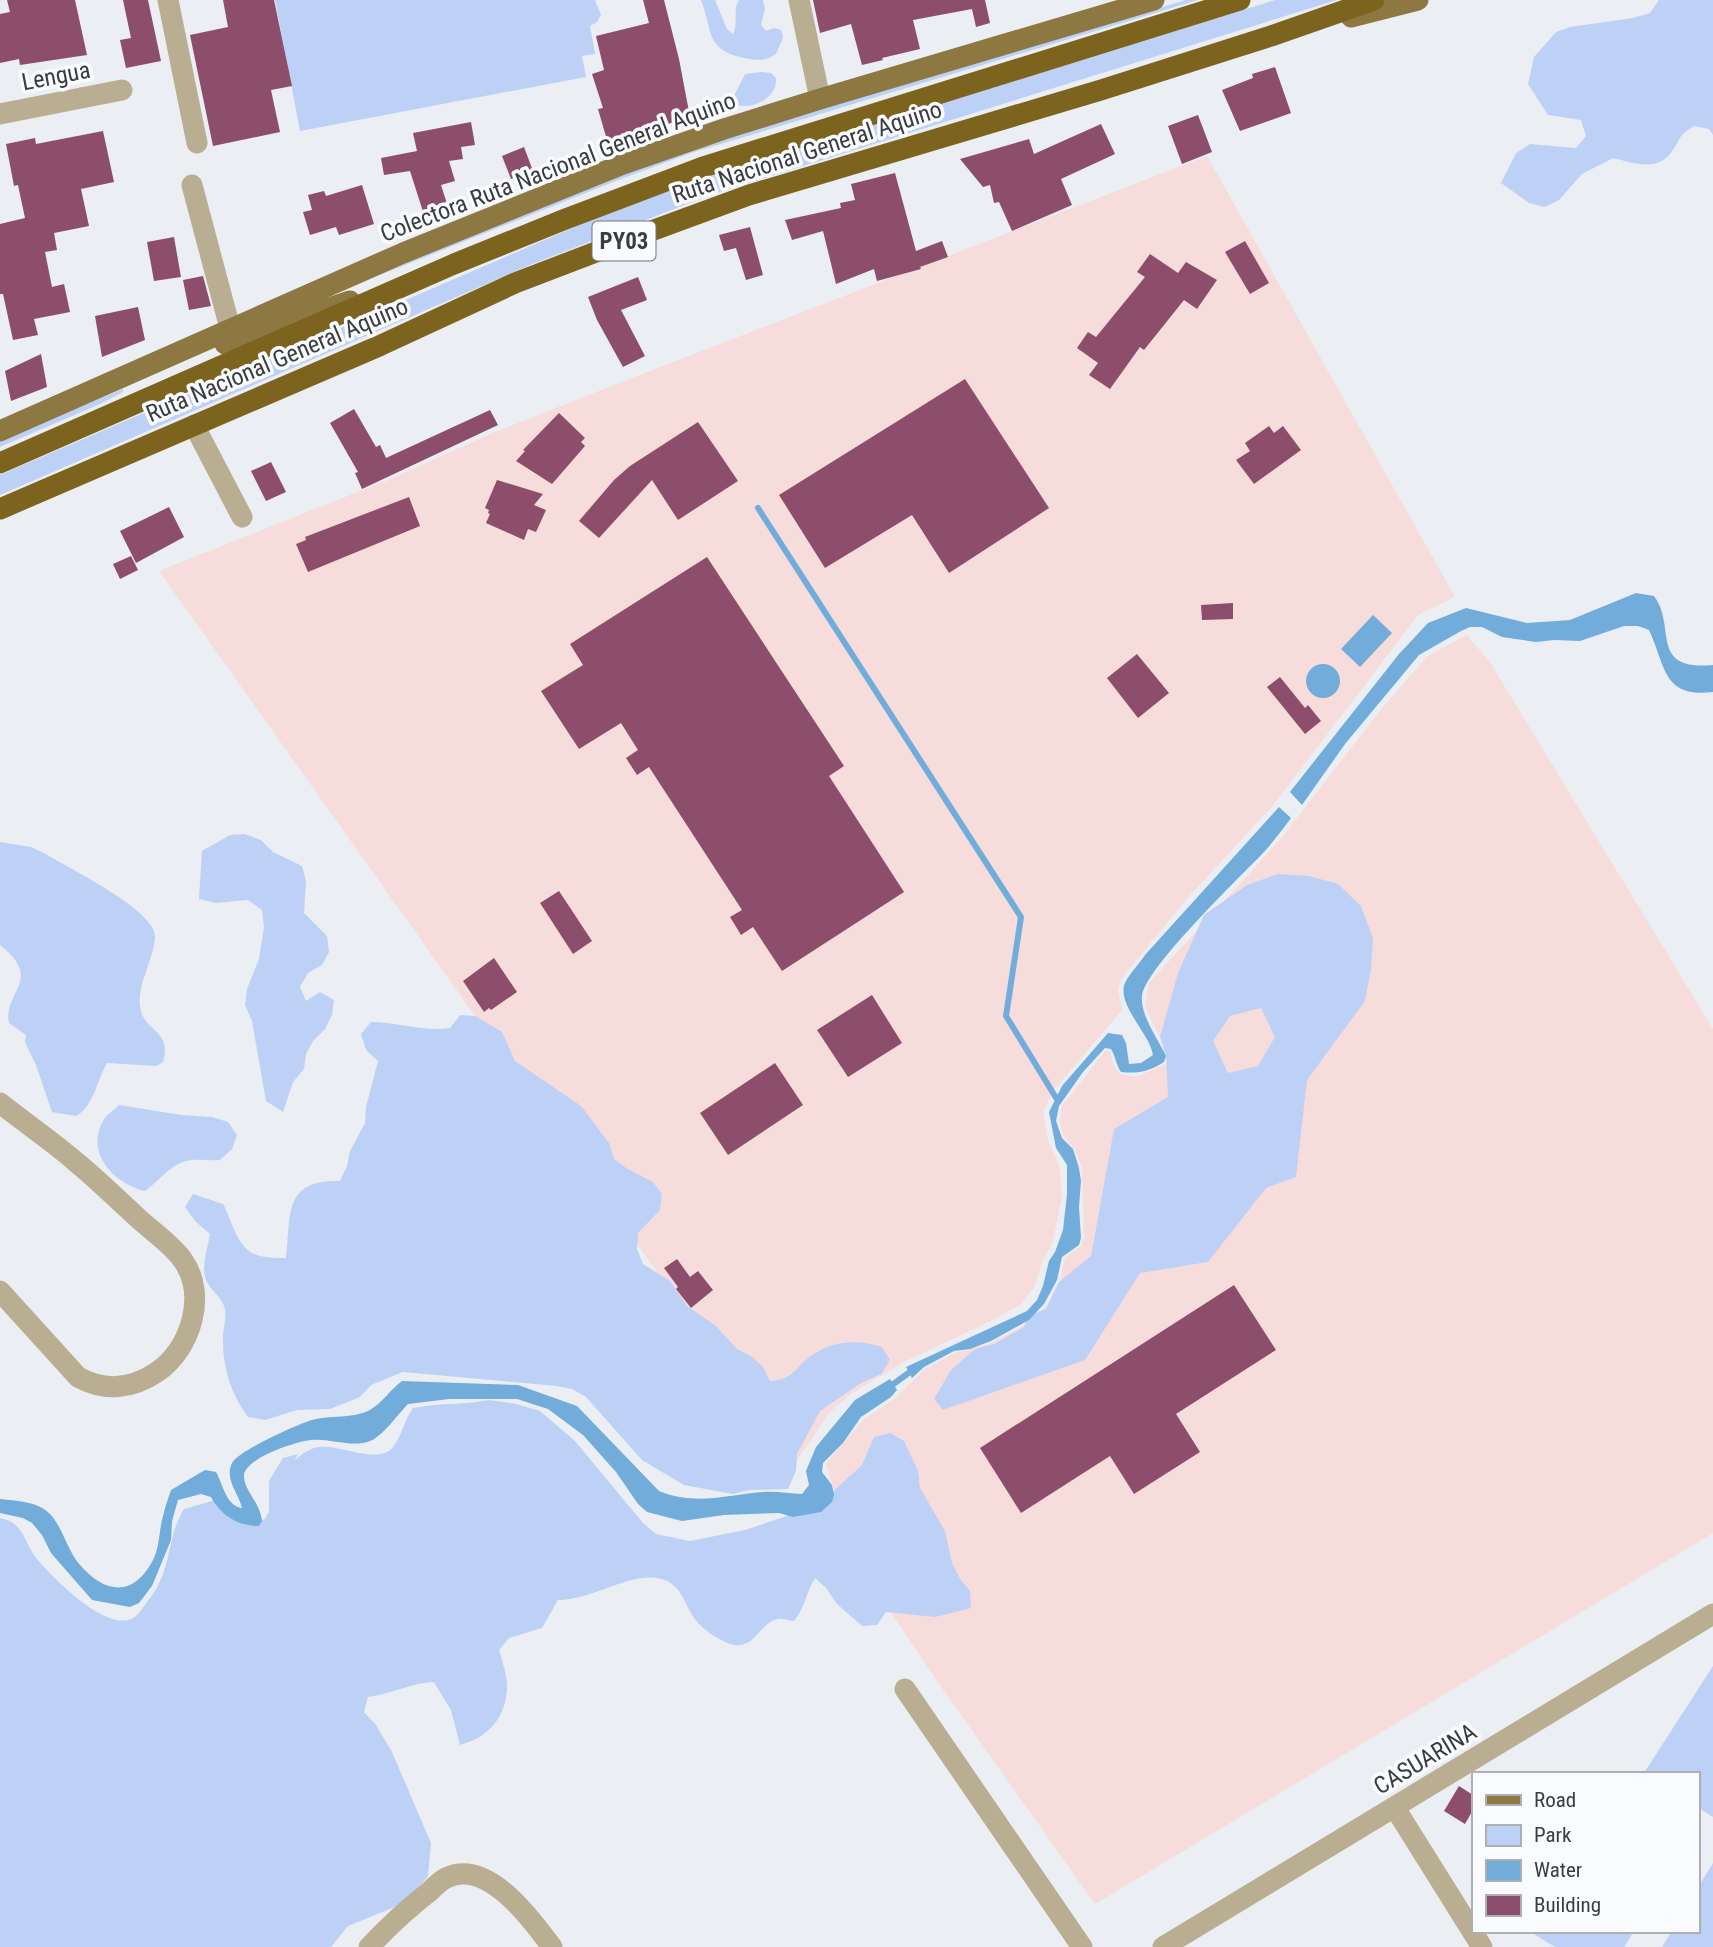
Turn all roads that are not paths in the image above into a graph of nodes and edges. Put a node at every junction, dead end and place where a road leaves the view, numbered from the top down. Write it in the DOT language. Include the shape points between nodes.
graph roads {
  1 [pos="168,0"];
  2 [pos="799,0"];
  3 [pos="1240,0"];
  4 [pos="1374,0"];
  5 [pos="1418,0"];
  6 [pos="1144,1"];
  7 [pos="1271,36"];
  8 [pos="122,90"];
  9 [pos="820,99"];
  10 [pos="0,114"];
  11 [pos="197,143"];
  12 [pos="192,184"];
  13 [pos="454,264"];
  14 [pos="230,328"];
  15 [pos="116,381"];
  16 [pos="194,425"];
  17 [pos="0,431"];
  18 [pos="0,463"];
  19 [pos="0,509"];
  20 [pos="242,517"];
  21 [pos="0,1103"];
  22 [pos="0,1291"];
  23 [pos="1713,1614"];
  24 [pos="905,1689"];
  25 [pos="1395,1808"];
  26 [pos="1472,1931"];
  27 [pos="369,1947"];
  28 [pos="552,1947"];
  29 [pos="1082,1947"];
  30 [pos="1163,1947"];
  1 -- 11 [label="street"];
  2 -- 9 [label="street"];
  3 -- 13 [label="highway, Ruta Nacional General Aquino / PY03" via="703,167"];
  4 -- 7 [label="highway, Ruta Nacional General Aquino / PY03"];
  5 -- 7 [label="main road, PY03"];
  6 -- 9 [label="main road, Colectora Ruta Nacional General Aquino"];
  7 -- 16 [label="highway, Ruta Nacional General Aquino / PY03" via="749,195 515,283"];
  8 -- 10 [label="street, Lengua"];
  9 -- 14 [label="main road, Colectora Ruta Nacional General Aquino" via="623,164"];
  12 -- 14 [label="street"];
  13 -- 15 [label="main road"];
  13 -- 18 [label="highway, Ruta Nacional General Aquino / PY03"];
  14 -- 15 [label="main road, Colectora Ruta Nacional General Aquino"];
  15 -- 17 [label="main road, Colectora Ruta Nacional General Aquino"];
  16 -- 19 [label="highway, Ruta Nacional General Aquino / PY03"];
  16 -- 20 [label="street"];
  21 -- 22 [label="street" via="75,1161 183,1259 196,1304 182,1348 166,1366 149,1378 124,1386 95,1387 78,1377"];
  23 -- 25 [label="street, CASUARINA"];
  24 -- 29 [label="street"];
  25 -- 26 [label="street"];
  25 -- 30 [label="street, CASUARINA"];
  27 -- 28 [label="street" via="396,1918 447,1877 470,1874 507,1893"];
}
